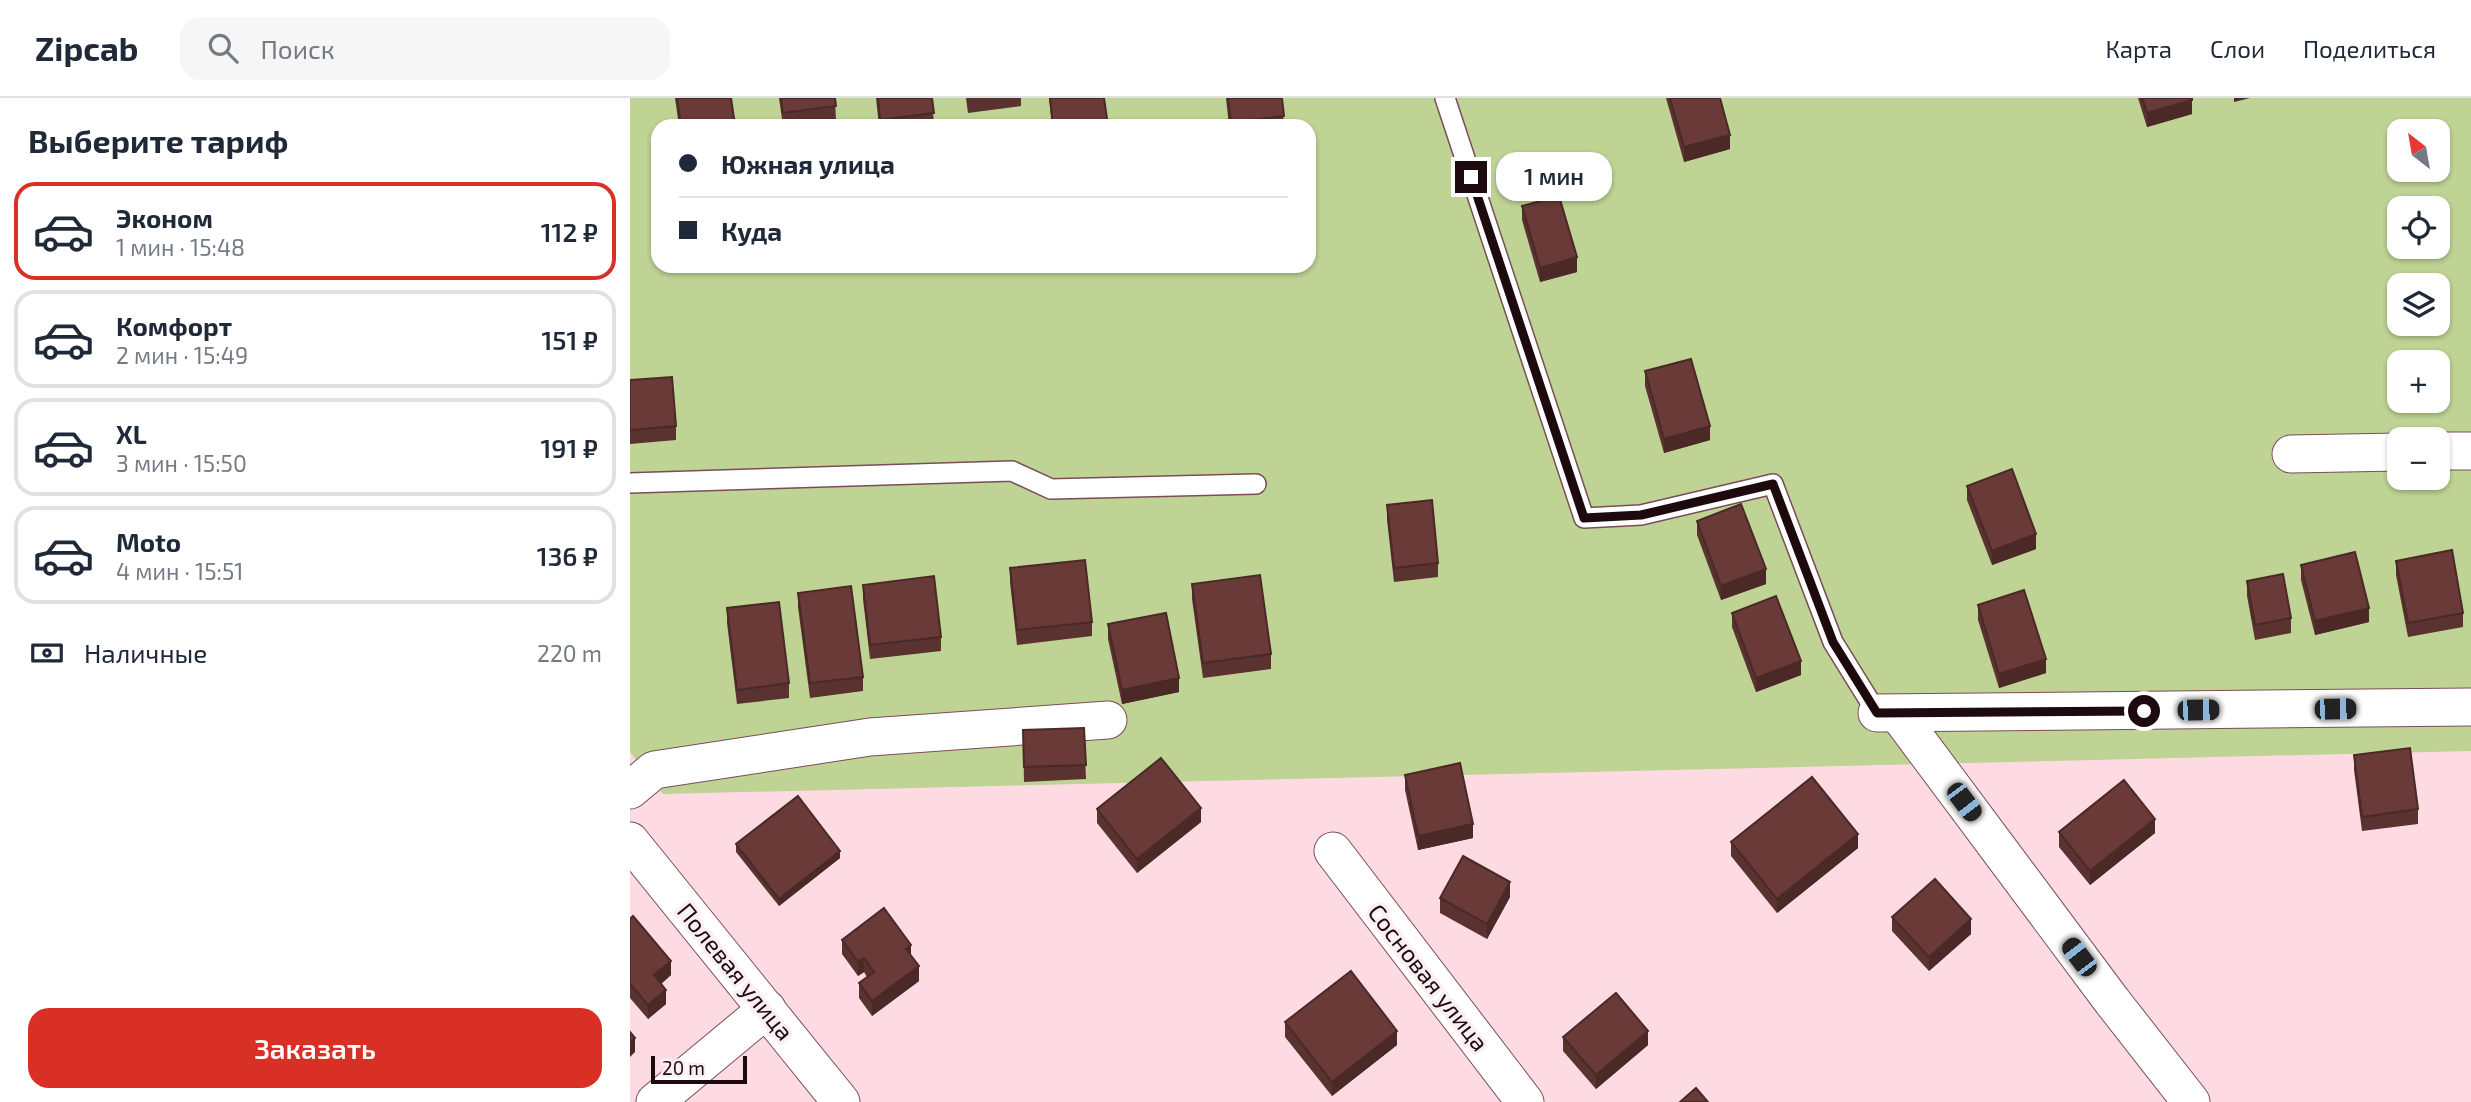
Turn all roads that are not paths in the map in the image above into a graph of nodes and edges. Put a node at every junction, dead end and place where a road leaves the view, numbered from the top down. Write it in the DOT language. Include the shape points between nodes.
graph roads {
  1 [pos="1445,98"];
  2 [pos="2450,451"];
  3 [pos="2471,451"];
  4 [pos="2387,452"];
  5 [pos="2291,454"];
  6 [pos="630,483"];
  7 [pos="1256,484"];
  8 [pos="2471,707"];
  9 [pos="1887,713"];
  10 [pos="1108,720"];
  11 [pos="630,790"];
  12 [pos="630,841"];
  13 [pos="1333,851"];
  14 [pos="767,1009"];
  15 [pos="655,1102"];
  16 [pos="841,1102"];
  17 [pos="1525,1102"];
  18 [pos="2191,1102"];
  1 -- 9 [label="lane" via="1584,518 1641,515 1773,484 1833,642"];
  2 -- 3 [label="street"];
  4 -- 5 [label="street"];
  6 -- 7 [label="lane" via="1012,471 1051,489"];
  8 -- 9 [label="street"];
  9 -- 18 [label="street"];
  10 -- 11 [label="street" via="870,737 654,770"];
  12 -- 14 [label="street, Полевая улица"];
  13 -- 17 [label="street, Сосновая улица"];
  14 -- 15 [label="street"];
  14 -- 16 [label="street, Полевая улица"];
}
